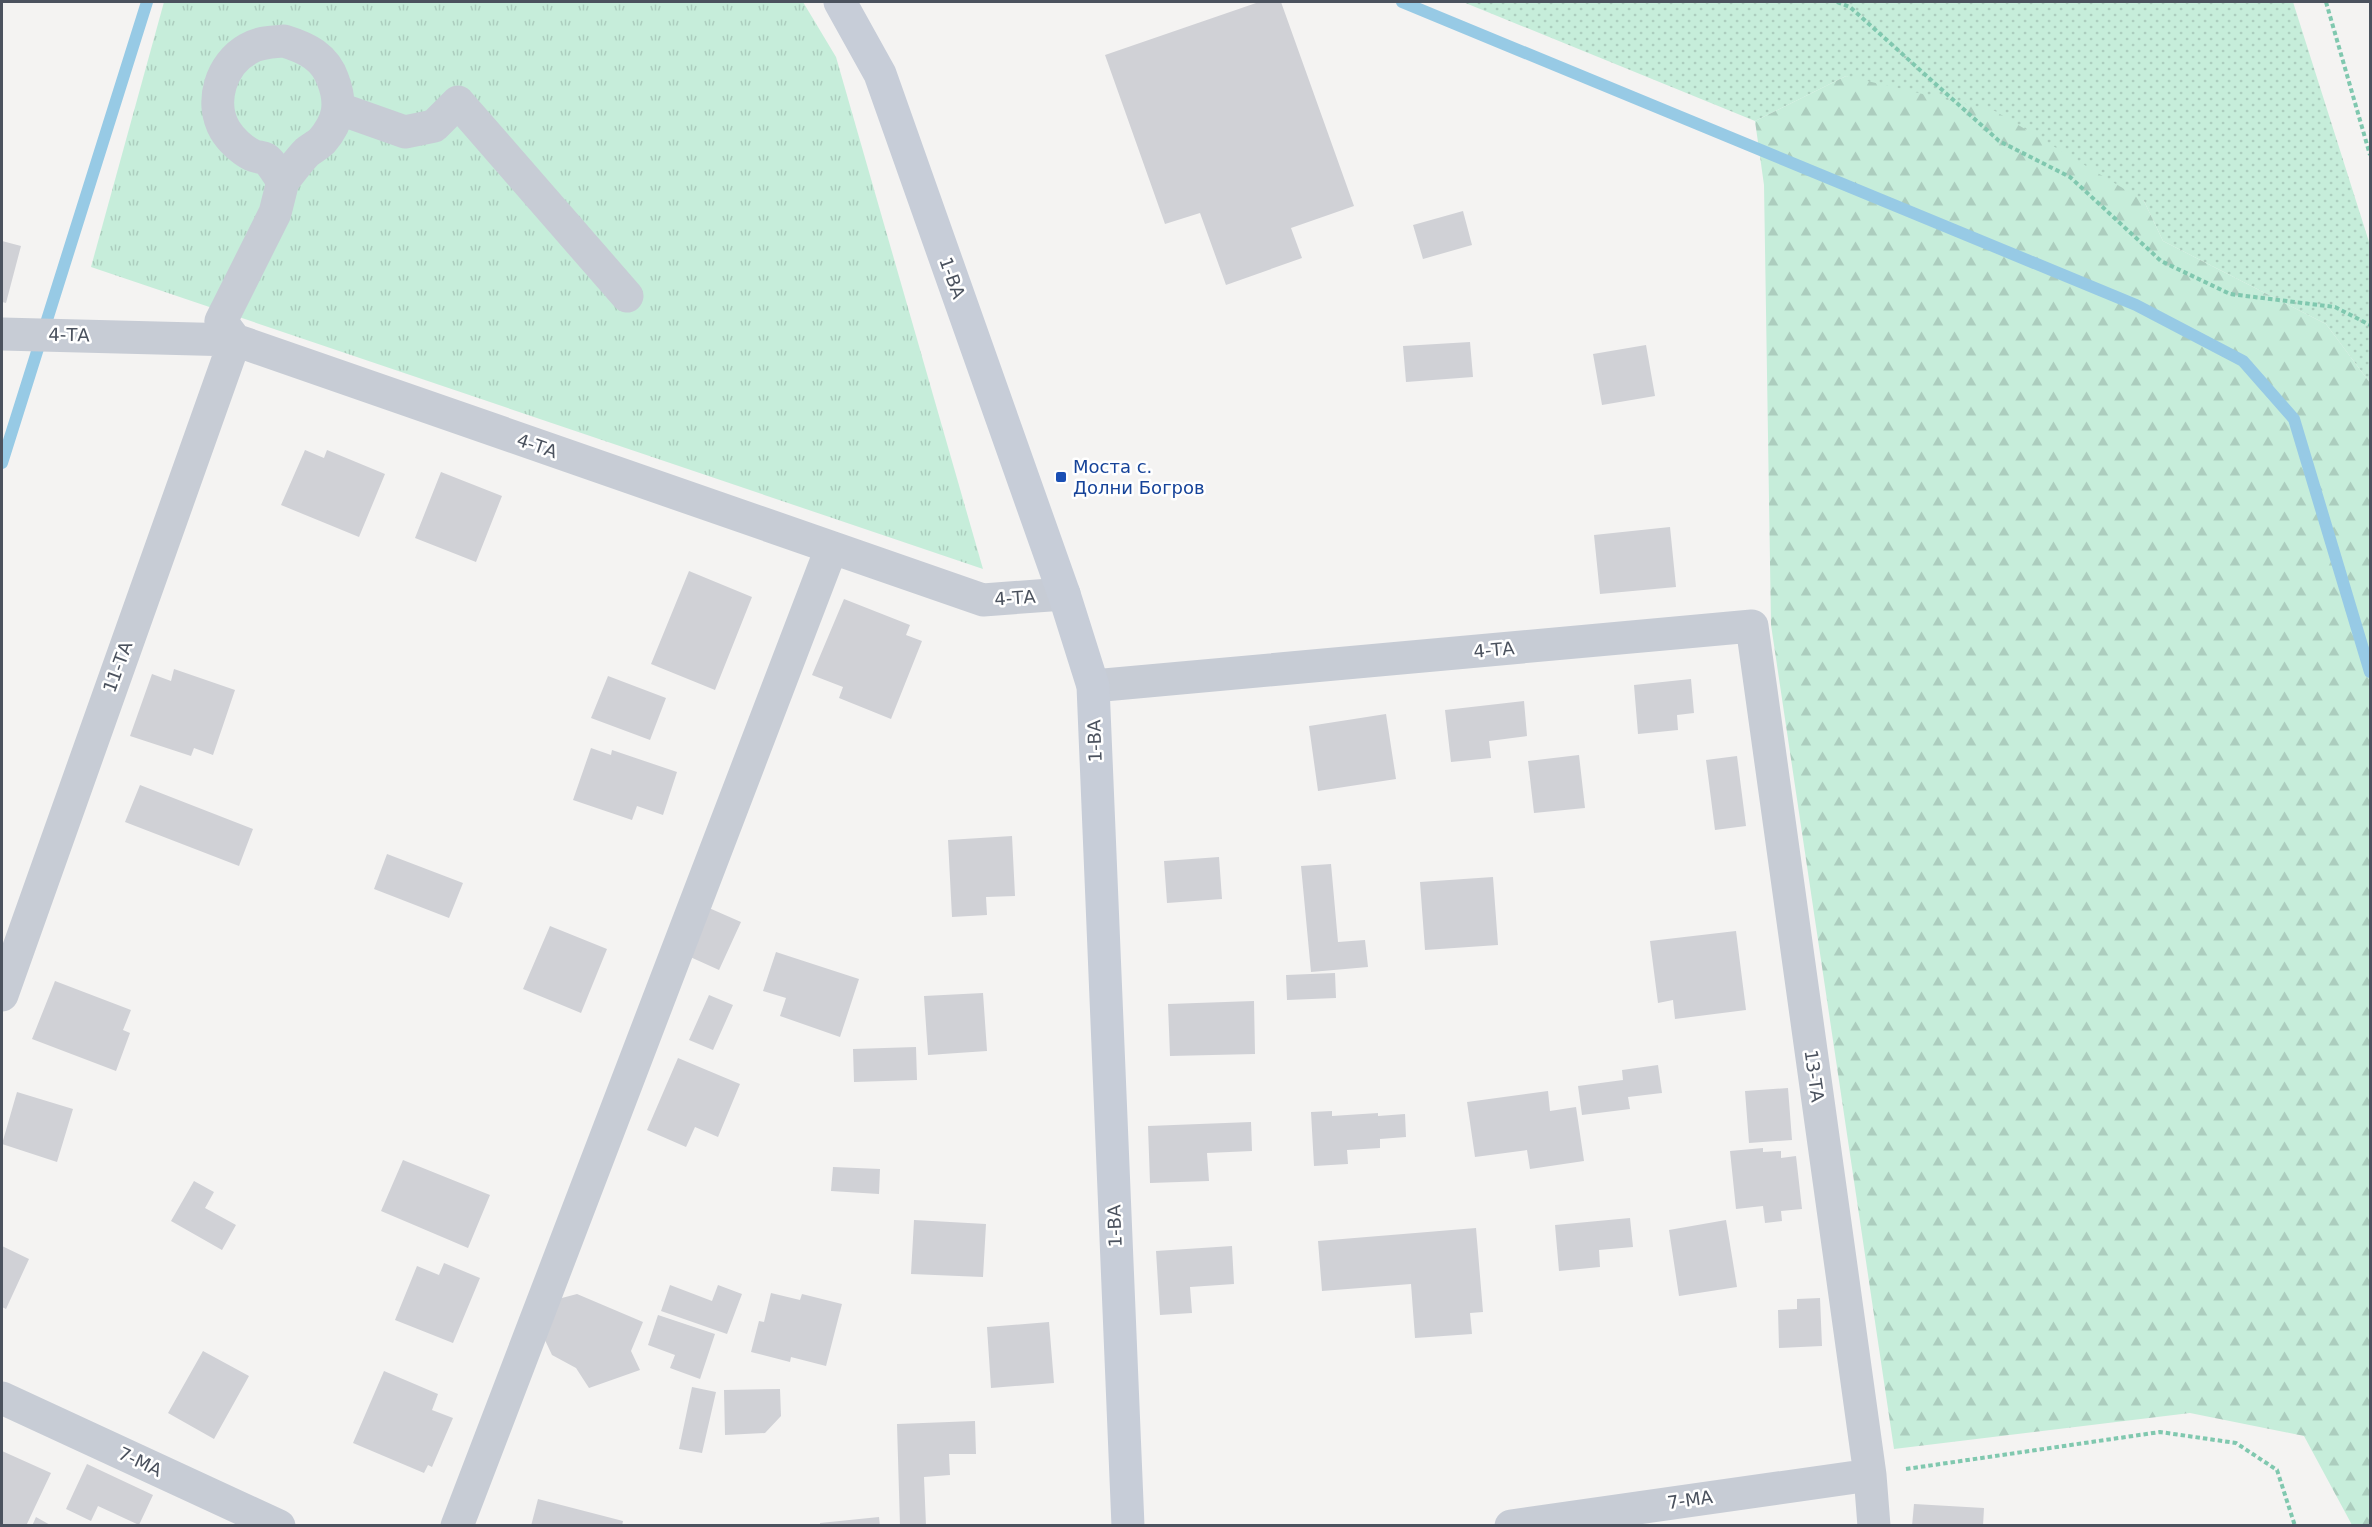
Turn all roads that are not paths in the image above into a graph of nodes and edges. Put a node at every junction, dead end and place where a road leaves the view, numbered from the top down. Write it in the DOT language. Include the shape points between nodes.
graph roads {
  1 [pos="840,2"];
  2 [pos="340,109"];
  3 [pos="283,181"];
  4 [pos="627,296"];
  5 [pos="2,334"];
  6 [pos="234,340"];
  7 [pos="831,549"];
  8 [pos="1064,594"];
  9 [pos="1752,626"];
  10 [pos="1093,686"];
  11 [pos="2,995"];
  12 [pos="2,1398"];
  13 [pos="1870,1475"];
  14 [pos="279,1526"];
  15 [pos="458,1526"];
  16 [pos="1128,1526"];
  17 [pos="1511,1526"];
  18 [pos="1874,1526"];
  1 -- 8 [label="street, 1-ВА" via="880,74"];
  2 -- 3 [label="street" via="322,141"];
  2 -- 3 [label="street" via="330,72 303,46 266,42 248,48 234,60 223,76 218,94 225,130 237,145 266,159"];
  2 -- 4 [label="street" via="405,132 434,126 458,102"];
  3 -- 6 [label="street" via="275,213 221,321"];
  5 -- 6 [label="street, 4-ТА"];
  6 -- 7 [label="street, 4-ТА"];
  6 -- 11 [label="street, 11-ТА"];
  7 -- 8 [label="street, 4-ТА" via="984,600"];
  7 -- 15 [label="street"];
  8 -- 10 [label="street, 1-ВА"];
  9 -- 10 [label="street, 4-ТА"];
  9 -- 13 [label="street, 13-ТА"];
  10 -- 16 [label="street, 1-ВА"];
  12 -- 14 [label="street, 7-МА"];
  13 -- 17 [label="street, 7-МА"];
  13 -- 18 [label="street, 13-ТА"];
}
